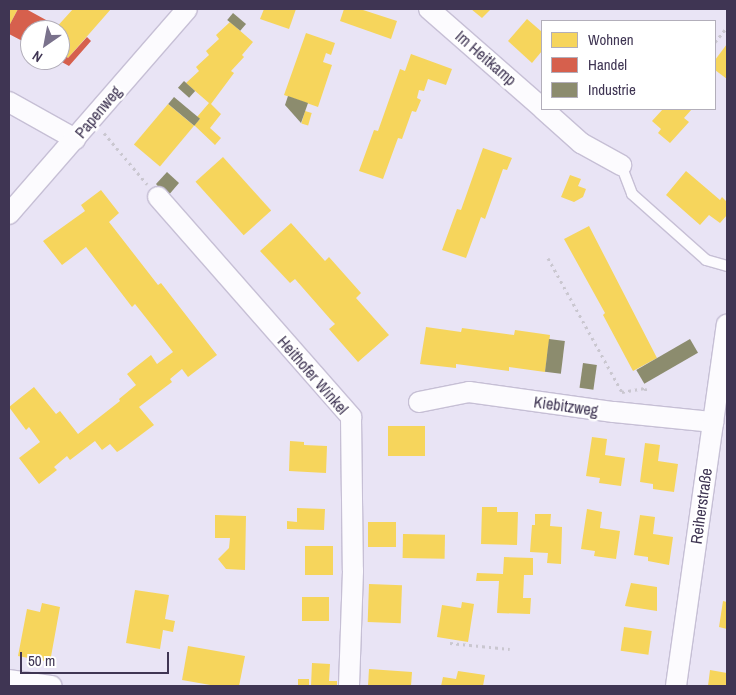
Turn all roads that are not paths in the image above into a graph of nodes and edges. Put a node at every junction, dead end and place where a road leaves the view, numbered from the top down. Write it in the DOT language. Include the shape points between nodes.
graph roads {
  1 [pos="187,9"];
  2 [pos="429,9"];
  3 [pos="9,102"];
  4 [pos="541,106"];
  5 [pos="545,110"];
  6 [pos="75,139"];
  7 [pos="621,165"];
  8 [pos="158,197"];
  9 [pos="9,214"];
  10 [pos="727,266"];
  11 [pos="727,325"];
  12 [pos="419,402"];
  13 [pos="713,422"];
  14 [pos="9,680"];
  15 [pos="52,686"];
  16 [pos="349,686"];
  17 [pos="676,686"];
  1 -- 6 [label="street, Papenweg"];
  2 -- 4 [label="street, Im Heitkamp"];
  3 -- 6 [label="street"];
  5 -- 7 [label="street, Im Heitkamp" via="581,143"];
  6 -- 9 [label="street, Papenweg"];
  7 -- 10 [label="lane" via="632,194 706,260"];
  8 -- 16 [label="street, Heithofer Winkel" via="351,417 353,571"];
  11 -- 13 [label="street, Reiherstraße"];
  12 -- 13 [label="street, Kiebitzweg" via="469,392"];
  13 -- 17 [label="street, Reiherstraße"];
  14 -- 15 [label="street"];
}
